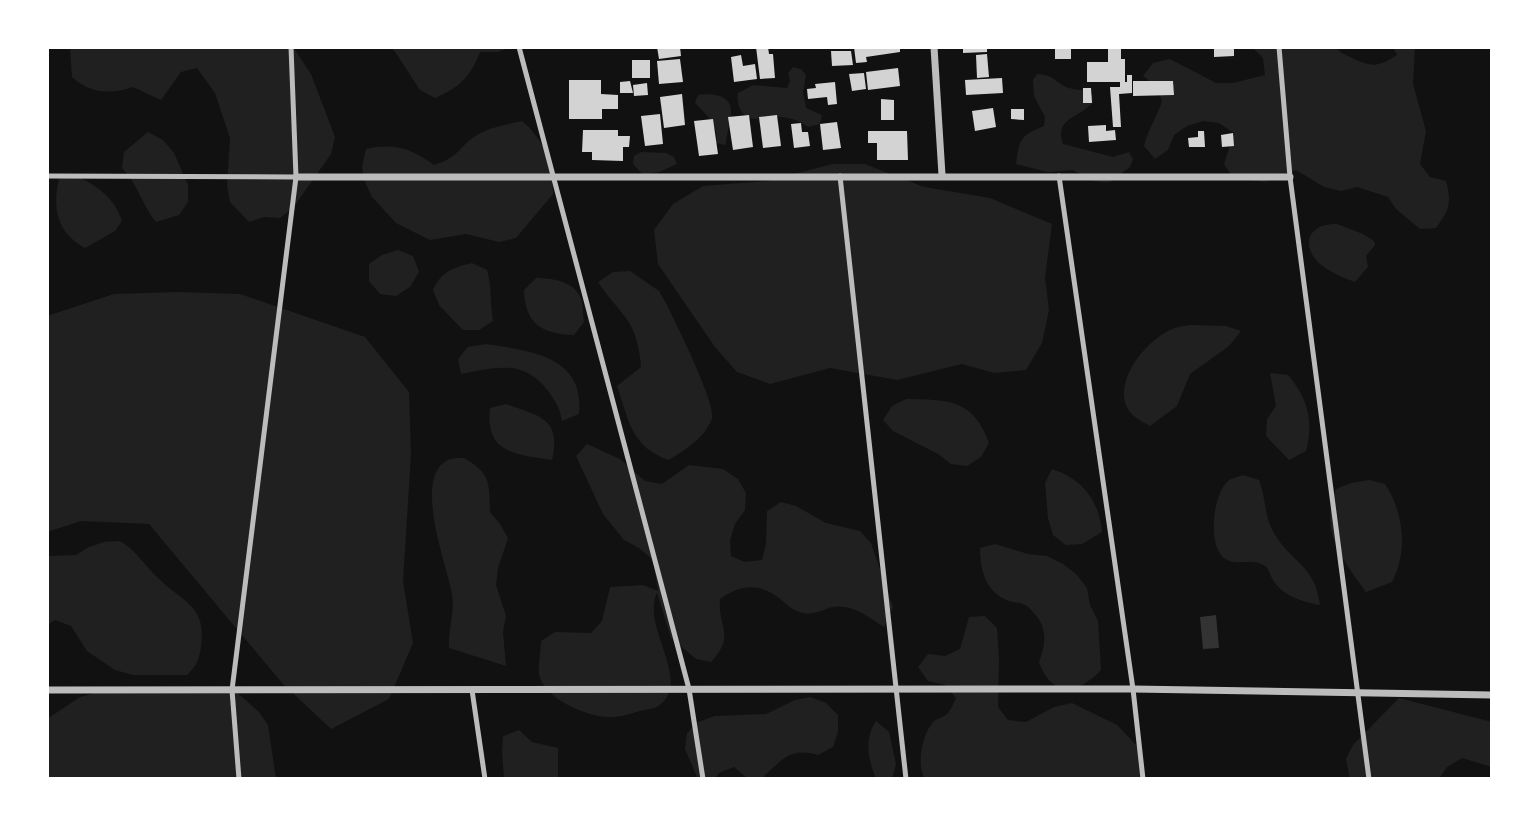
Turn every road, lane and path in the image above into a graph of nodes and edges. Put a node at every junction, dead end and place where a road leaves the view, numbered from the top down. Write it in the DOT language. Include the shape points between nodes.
graph roads {
  1 [pos="291,47"];
  2 [pos="519,47"];
  3 [pos="934,47"];
  4 [pos="1279,47"];
  5 [pos="942,175"];
  6 [pos="47,176"];
  7 [pos="553,176"];
  8 [pos="840,176"];
  9 [pos="1059,176"];
  10 [pos="296,177"];
  11 [pos="1290,177"];
  12 [pos="895,689"];
  13 [pos="1133,689"];
  14 [pos="47,690"];
  15 [pos="232,690"];
  16 [pos="472,690"];
  17 [pos="689,690"];
  18 [pos="1359,693"];
  19 [pos="1492,695"];
  20 [pos="239,779"];
  21 [pos="485,779"];
  22 [pos="703,779"];
  23 [pos="906,779"];
  24 [pos="1143,779"];
  25 [pos="1369,779"];
  1 -- 10 [label="lane"];
  2 -- 7 [label="lane"];
  3 -- 5 [label="street"];
  4 -- 11 [label="lane"];
  5 -- 8 [label="street"];
  5 -- 9 [label="street"];
  6 -- 10 [label="lane"];
  7 -- 8 [label="street"];
  7 -- 10 [label="street"];
  7 -- 17 [label="lane"];
  8 -- 12 [label="lane"];
  9 -- 11 [label="street"];
  9 -- 13 [label="lane"];
  10 -- 15 [label="lane"];
  11 -- 18 [label="lane"];
  12 -- 13 [label="street"];
  12 -- 17 [label="street"];
  12 -- 23 [label="lane"];
  13 -- 18 [label="street"];
  13 -- 24 [label="lane"];
  14 -- 15 [label="street"];
  15 -- 16 [label="street"];
  15 -- 20 [label="lane"];
  16 -- 17 [label="street"];
  16 -- 21 [label="lane"];
  17 -- 22 [label="lane"];
  18 -- 19 [label="street"];
  18 -- 25 [label="lane"];
}
